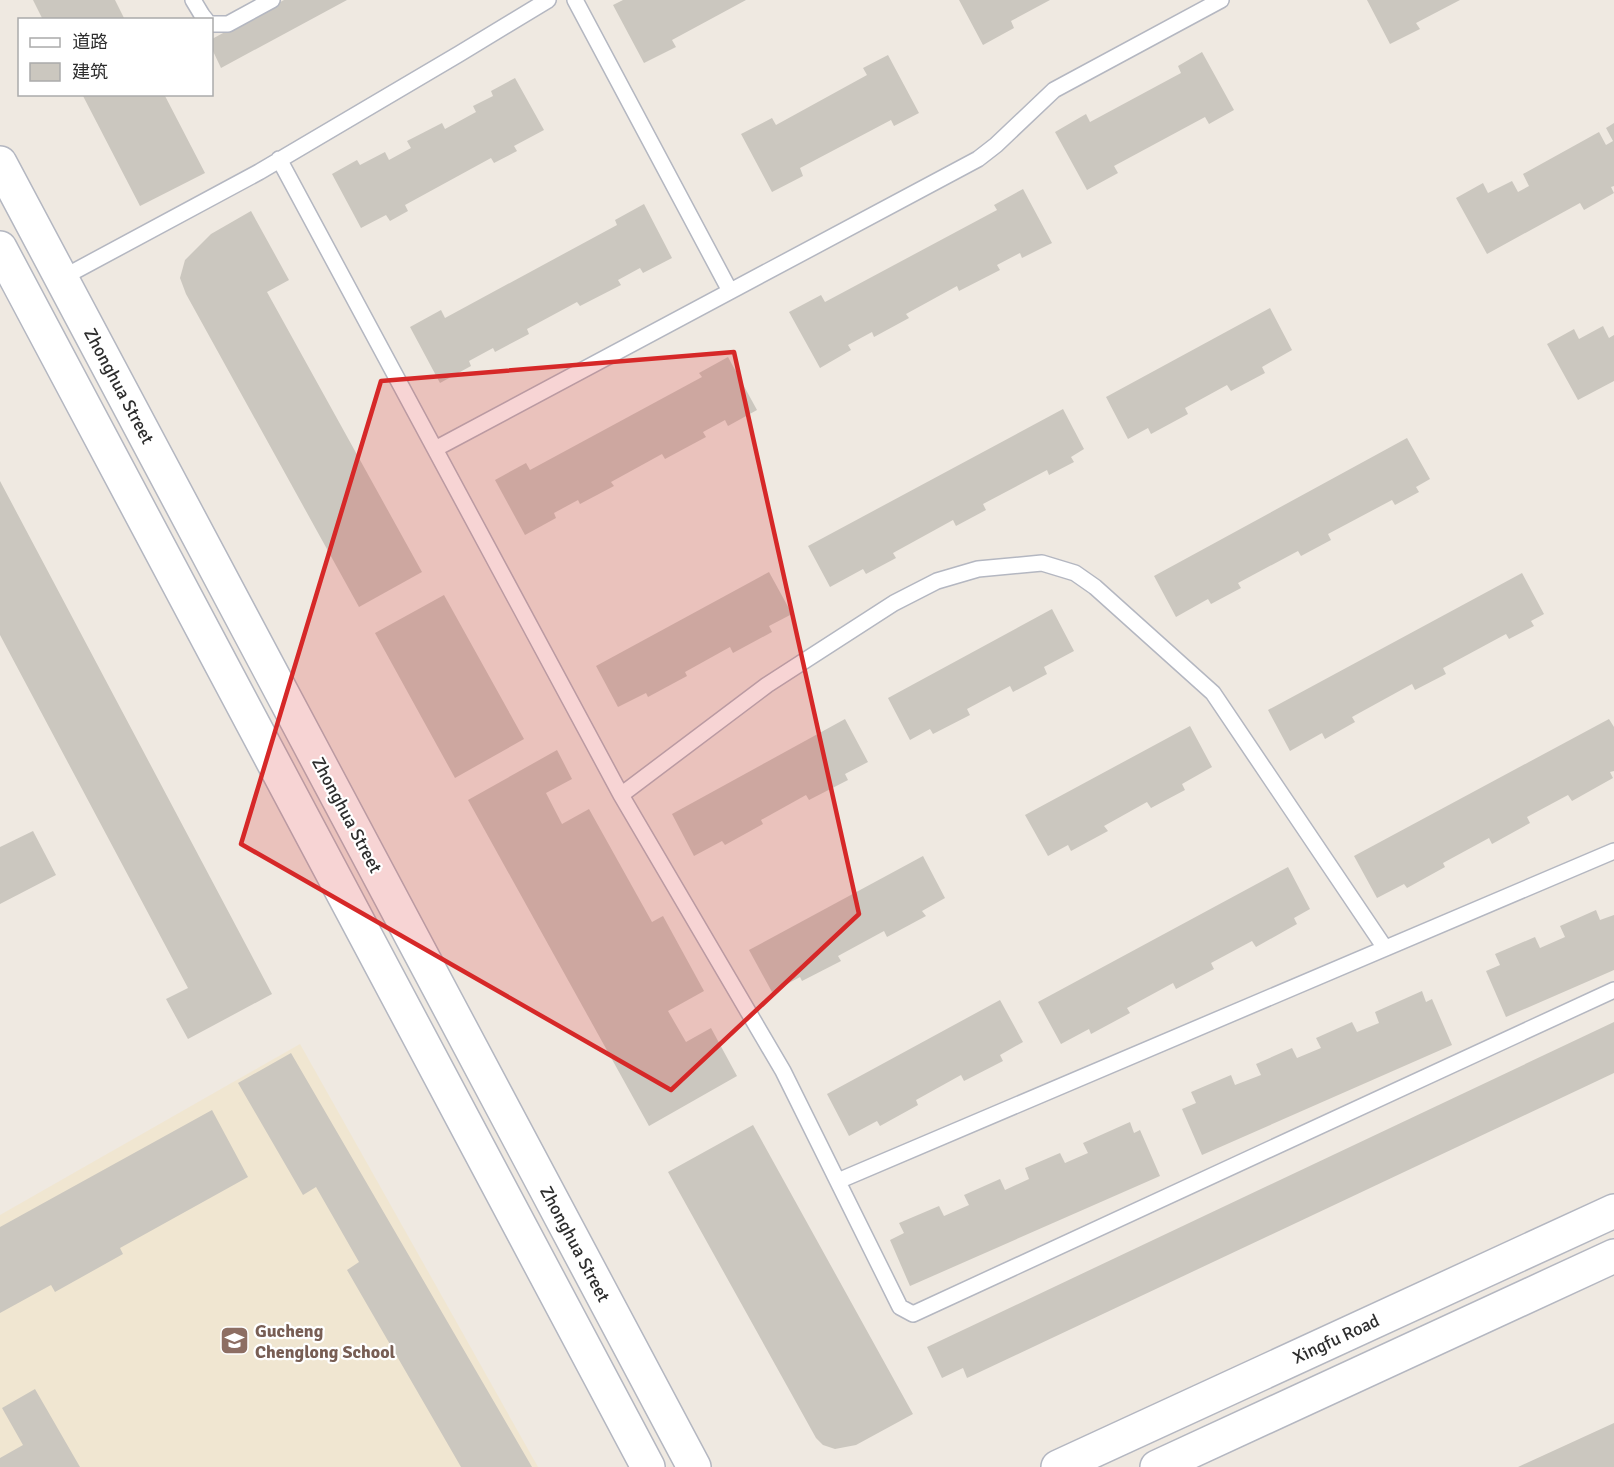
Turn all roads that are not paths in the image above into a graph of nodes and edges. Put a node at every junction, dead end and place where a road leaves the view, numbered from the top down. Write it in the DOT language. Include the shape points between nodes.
graph roads {
  1 [pos="194,0"];
  2 [pos="272,0"];
  3 [pos="548,0"];
  4 [pos="575,0"];
  5 [pos="1221,0"];
  6 [pos="204,18"];
  7 [pos="213,24"];
  8 [pos="279,159"];
  9 [pos="0,163"];
  10 [pos="0,248"];
  11 [pos="62,278"];
  12 [pos="730,291"];
  13 [pos="435,449"];
  14 [pos="621,795"];
  15 [pos="1614,850"];
  16 [pos="1385,948"];
  17 [pos="1614,990"];
  18 [pos="838,1181"];
  19 [pos="1614,1211"];
  20 [pos="1614,1256"];
  21 [pos="648,1467"];
  22 [pos="694,1467"];
  23 [pos="1058,1467"];
  24 [pos="1157,1467"];
  1 -- 6 [label="lane"];
  2 -- 7 [label="lane" via="228,24"];
  3 -- 8 [label="lane"];
  4 -- 12 [label="lane"];
  5 -- 12 [label="lane" via="1054,90 978,159"];
  8 -- 11 [label="lane"];
  8 -- 13 [label="lane"];
  9 -- 11 [label="main road, Zhonghua Street"];
  10 -- 21 [label="main road"];
  11 -- 22 [label="main road, Zhonghua Street"];
  12 -- 13 [label="lane"];
  13 -- 14 [label="lane"];
  14 -- 16 [label="lane" via="767,685 894,603 937,581 978,569 1042,563 1075,573 1095,588 1213,693"];
  14 -- 18 [label="lane" via="783,1071"];
  15 -- 16 [label="lane"];
  16 -- 18 [label="lane"];
  17 -- 18 [label="lane" via="913,1314 900,1306"];
  19 -- 23 [label="main road, Xingfu Road"];
  20 -- 24 [label="main road"];
}
